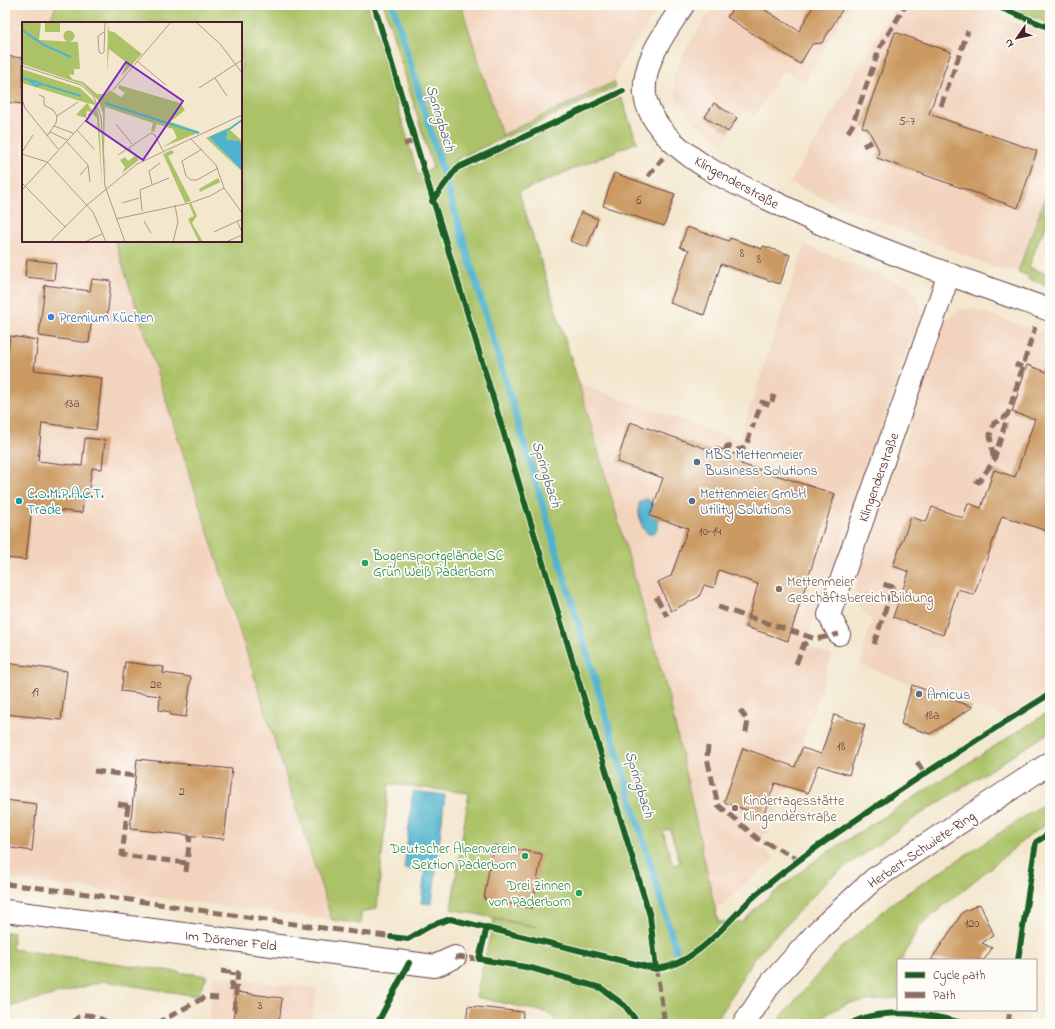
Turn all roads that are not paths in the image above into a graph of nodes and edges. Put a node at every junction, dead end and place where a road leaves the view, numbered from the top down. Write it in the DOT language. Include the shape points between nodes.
graph roads {
  1 [pos="683,5"];
  2 [pos="949,274"];
  3 [pos="1050,310"];
  4 [pos="839,634"];
  5 [pos="1050,763"];
  6 [pos="5,911"];
  7 [pos="455,957"];
  8 [pos="744,1024"];
  1 -- 2 [label="street, Klingenderstraße" via="648,64 645,95 661,130 699,163 719,175 811,221"];
  2 -- 3 [label="street, Klingenderstraße"];
  2 -- 4 [label="street, Klingenderstraße" via="829,615"];
  5 -- 8 [label="street, Herbert-Schwiete-Ring" via="874,879 820,929 770,983"];
  6 -- 7 [label="street, Im Dörener Feld" via="435,966"];
}
